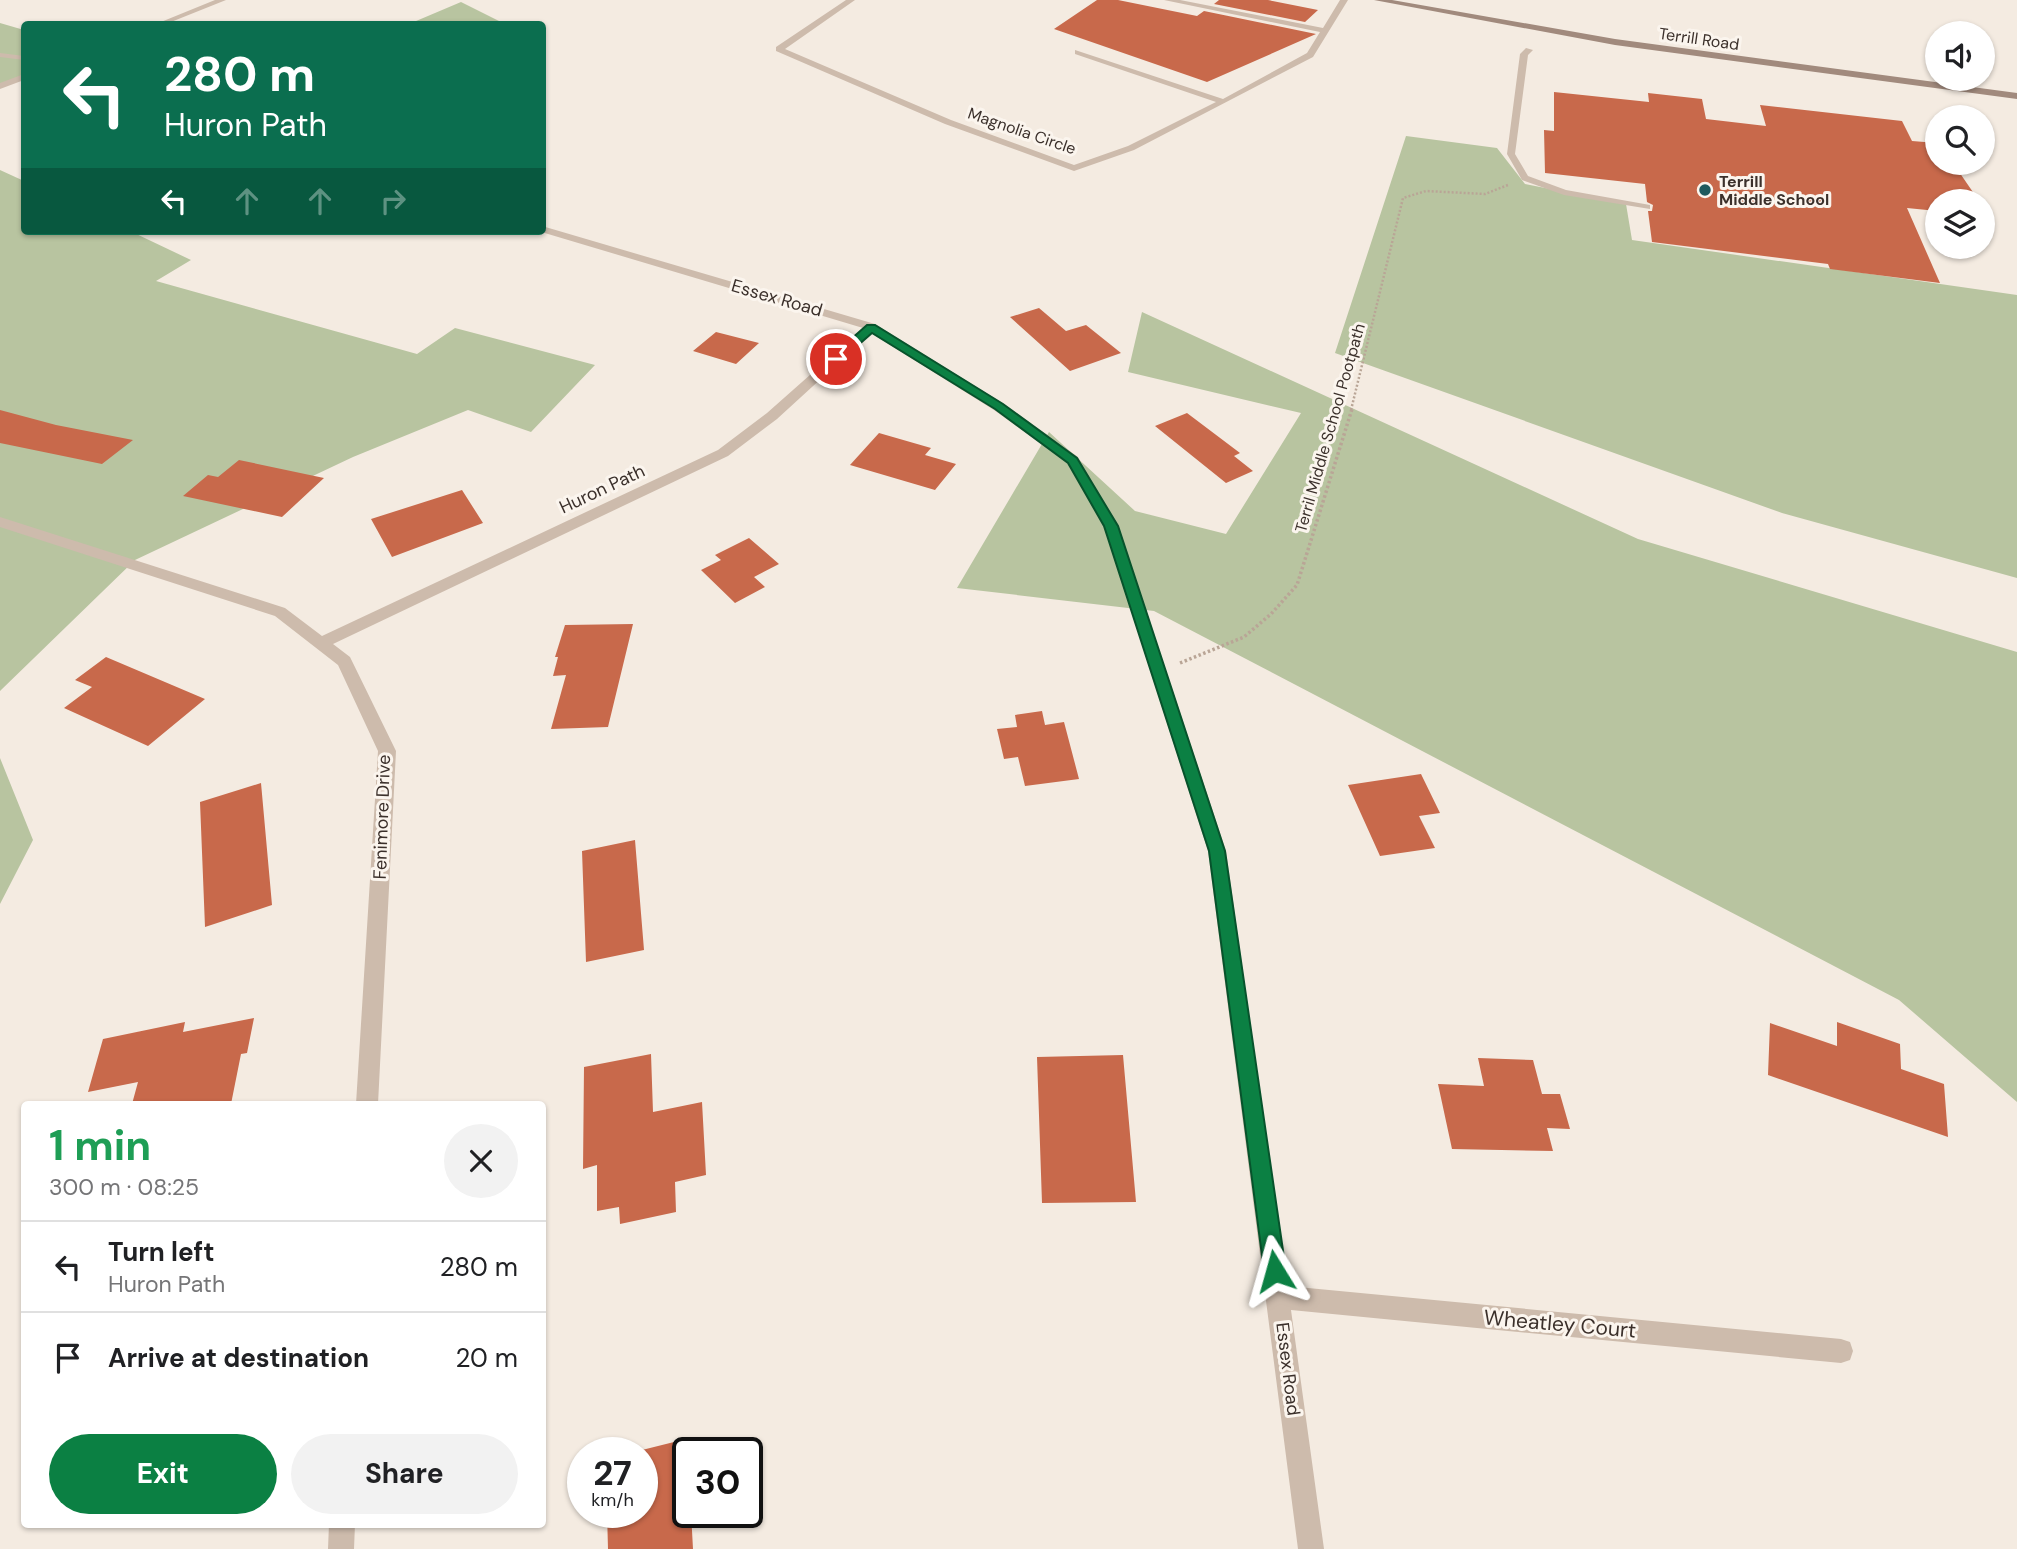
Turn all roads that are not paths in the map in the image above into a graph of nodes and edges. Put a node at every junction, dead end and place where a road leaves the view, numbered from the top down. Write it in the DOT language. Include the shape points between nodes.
graph roads {
  1 [pos="222,0"];
  2 [pos="851,0"];
  3 [pos="1168,0"];
  4 [pos="1344,0"];
  5 [pos="1378,0"];
  6 [pos="168,21"];
  7 [pos="1325,31"];
  8 [pos="0,46"];
  9 [pos="21,49"];
  10 [pos="1529,50"];
  11 [pos="1078,52"];
  12 [pos="0,55"];
  13 [pos="21,58"];
  14 [pos="21,78"];
  15 [pos="0,86"];
  16 [pos="2017,96"];
  17 [pos="1224,102"];
  18 [pos="1647,207"];
  19 [pos="546,230"];
  20 [pos="871,327"];
  21 [pos="0,522"];
  22 [pos="321,643"];
  23 [pos="367,1101"];
  24 [pos="1279,1297"];
  25 [pos="1841,1351"];
  26 [pos="342,1528"];
  27 [pos="341,1549"];
  28 [pos="1311,1549"];
  1 -- 6 [label="street"];
  2 -- 17 [label="street, Magnolia Circle" via="779,49 948,122 1074,168 1131,148"];
  3 -- 7 [label="street"];
  4 -- 7 [label="street, Magnolia Circle"];
  5 -- 16 [label="street, Terrill Road" via="1615,41"];
  7 -- 17 [label="street, Magnolia Circle" via="1310,55"];
  8 -- 9 [label="lane"];
  10 -- 18 [label="lane" via="1524,54 1511,154 1525,178 1564,192"];
  11 -- 17 [label="street"];
  12 -- 13 [label="lane"];
  14 -- 15 [label="street"];
  19 -- 20 [label="street, Essex Road"];
  20 -- 22 [label="street, Huron Path" via="772,416 723,453"];
  20 -- 24 [label="street, Essex Road" via="999,407 1073,460 1111,526 1217,851"];
  21 -- 22 [label="street, Fenimore Drive" via="280,612"];
  22 -- 23 [label="street, Fenimore Drive" via="345,660 387,751"];
  24 -- 25 [label="street, Wheatley Court"];
  24 -- 28 [label="street, Essex Road"];
  26 -- 27 [label="street"];
}
